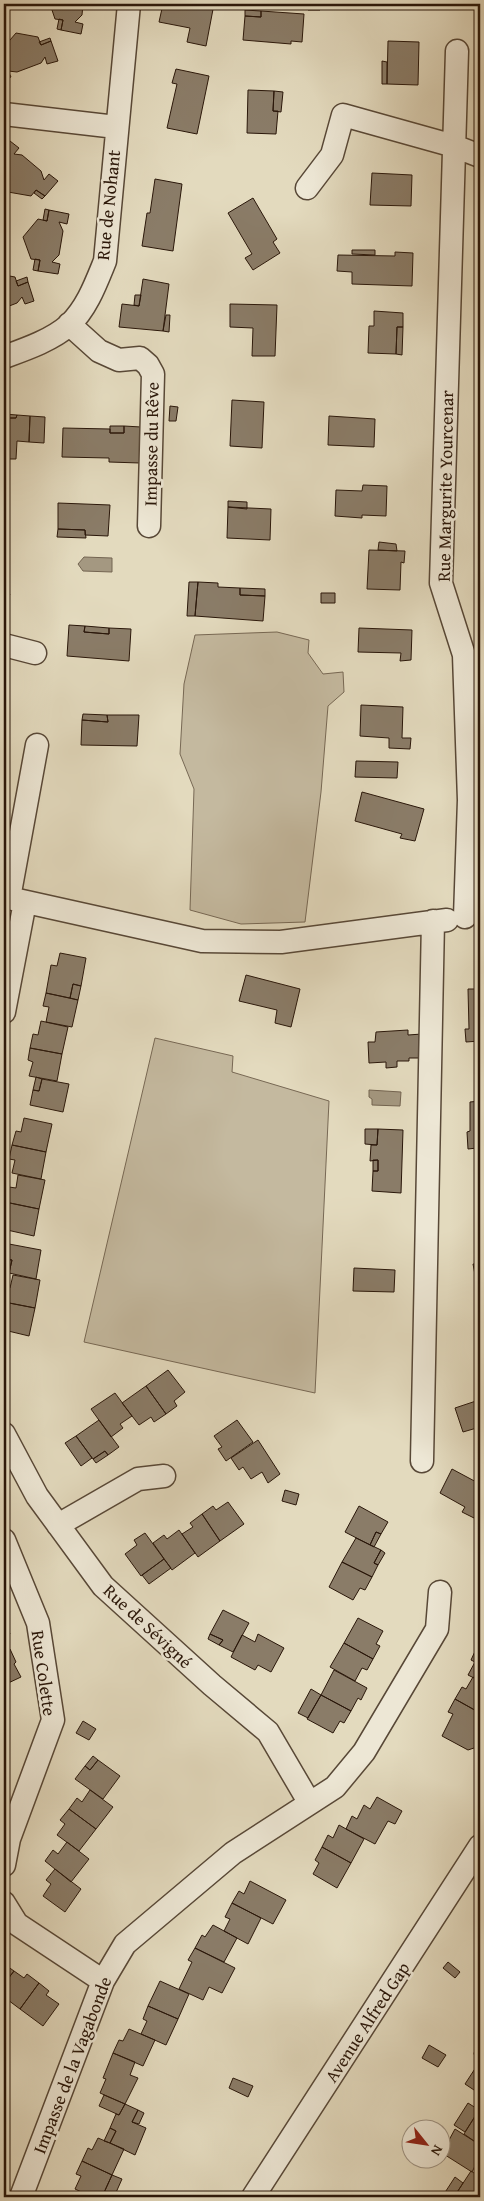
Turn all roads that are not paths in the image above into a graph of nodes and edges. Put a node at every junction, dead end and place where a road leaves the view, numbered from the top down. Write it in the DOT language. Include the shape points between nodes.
graph roads {
  1 [pos="129,4"];
  2 [pos="457,51"];
  3 [pos="4,114"];
  4 [pos="116,127"];
  5 [pos="454,146"];
  6 [pos="480,156"];
  7 [pos="307,188"];
  8 [pos="70,324"];
  9 [pos="4,357"];
  10 [pos="149,526"];
  11 [pos="4,645"];
  12 [pos="472,649"];
  13 [pos="35,653"];
  14 [pos="37,745"];
  15 [pos="12,899"];
  16 [pos="473,917"];
  17 [pos="432,922"];
  18 [pos="10,949"];
  19 [pos="4,1012"];
  20 [pos="4,1434"];
  21 [pos="422,1461"];
  22 [pos="164,1476"];
  23 [pos="58,1525"];
  24 [pos="4,1540"];
  25 [pos="440,1592"];
  26 [pos="309,1802"];
  27 [pos="480,1846"];
  28 [pos="4,1865"];
  29 [pos="4,1903"];
  30 [pos="103,1981"];
  31 [pos="21,2197"];
  32 [pos="253,2197"];
  1 -- 4 [label="street, Rue de Nohant"];
  2 -- 5 [label="street, Rue Margurite Yourcenar"];
  3 -- 4 [label="street"];
  4 -- 8 [label="street, Rue de Nohant" via="105,261 92,295"];
  5 -- 6 [label="street"];
  5 -- 7 [label="street" via="343,115 332,155"];
  5 -- 12 [label="street, Rue Margurite Yourcenar" via="442,583"];
  8 -- 9 [label="street, Rue de Nohant" via="36,345"];
  8 -- 10 [label="street, Impasse du Rêve" via="100,351 119,360 140,358 153,374"];
  11 -- 13 [label="street"];
  12 -- 16 [label="street, Rue Margurite Yourcenar" via="469,800"];
  14 -- 15 [label="street"];
  15 -- 17 [label="street" via="202,941 281,942"];
  15 -- 18 [label="street"];
  16 -- 17 [label="street"];
  17 -- 21 [label="street"];
  18 -- 19 [label="street"];
  20 -- 23 [label="street, Rue de Sévigné" via="37,1496"];
  22 -- 23 [label="street" via="138,1479"];
  23 -- 26 [label="street, Rue de Sévigné" via="104,1586 268,1732"];
  24 -- 28 [label="street, Rue Colette" via="38,1623 52,1720 9,1839"];
  25 -- 26 [label="street, Impasse de la Vagabonde" via="437,1629 364,1752 335,1787"];
  26 -- 30 [label="street, Impasse de la Vagabonde" via="233,1853 125,1944"];
  27 -- 32 [label="street, Avenue Alfred Gap"];
  29 -- 30 [label="street" via="17,1924"];
  30 -- 31 [label="street, Impasse de la Vagabonde"];
}
